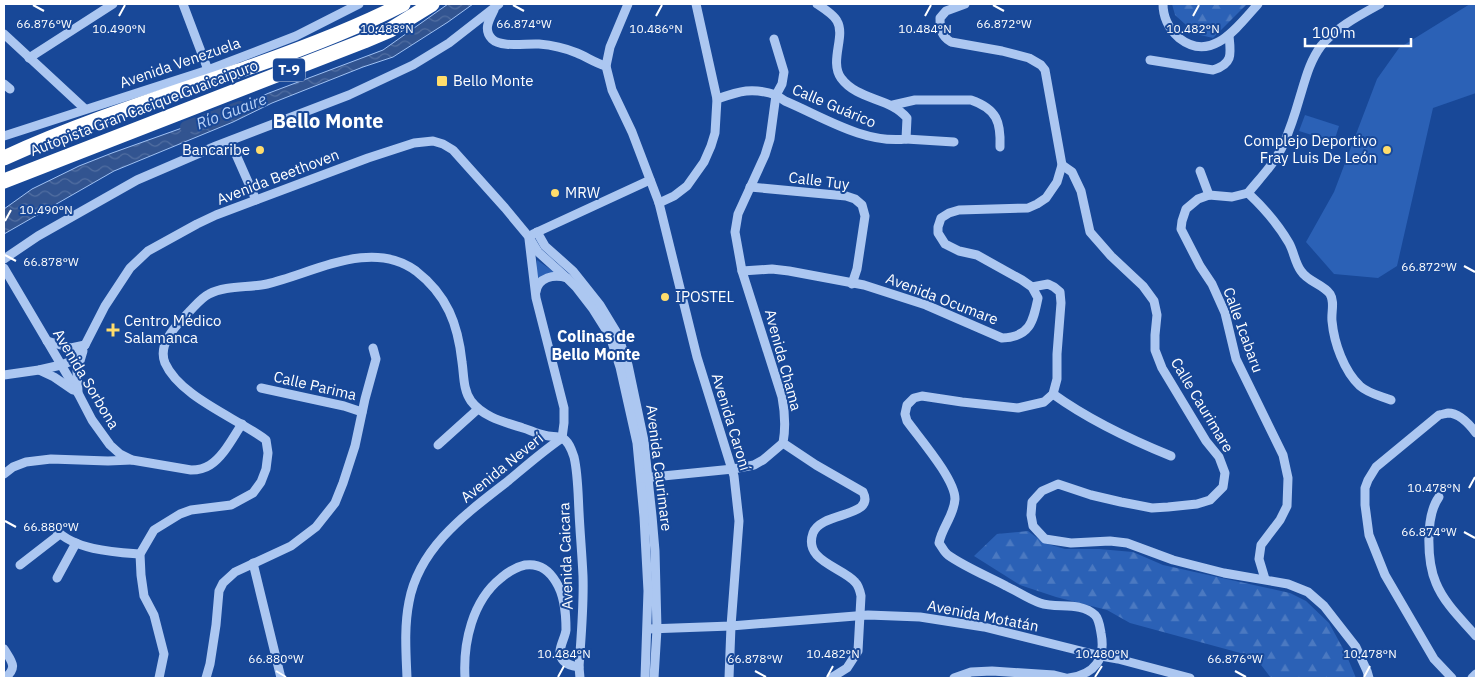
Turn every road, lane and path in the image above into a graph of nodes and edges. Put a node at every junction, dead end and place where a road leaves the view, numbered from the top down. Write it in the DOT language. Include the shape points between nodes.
graph roads {
  1 [pos="113,4"];
  2 [pos="183,4"];
  3 [pos="360,4"];
  4 [pos="403,4"];
  5 [pos="432,4"];
  6 [pos="628,4"];
  7 [pos="696,4"];
  8 [pos="817,4"];
  9 [pos="965,4"];
  10 [pos="1163,4"];
  11 [pos="1258,4"];
  12 [pos="1380,4"];
  13 [pos="497,6"];
  14 [pos="4,34"];
  15 [pos="1229,36"];
  16 [pos="774,39"];
  17 [pos="29,58"];
  18 [pos="1150,60"];
  19 [pos="606,66"];
  20 [pos="208,70"];
  21 [pos="776,95"];
  22 [pos="717,99"];
  23 [pos="893,105"];
  24 [pos="86,109"];
  25 [pos="4,136"];
  26 [pos="47,138"];
  27 [pos="906,139"];
  28 [pos="230,141"];
  29 [pos="954,142"];
  30 [pos="1000,147"];
  31 [pos="4,150"];
  32 [pos="4,158"];
  33 [pos="1062,165"];
  34 [pos="1200,171"];
  35 [pos="650,180"];
  36 [pos="4,181"];
  37 [pos="750,187"];
  38 [pos="1248,193"];
  39 [pos="1209,195"];
  40 [pos="256,200"];
  41 [pos="659,203"];
  42 [pos="533,234"];
  43 [pos="4,259"];
  44 [pos="4,268"];
  45 [pos="742,271"];
  46 [pos="568,278"];
  47 [pos="852,284"];
  48 [pos="1032,287"];
  49 [pos="536,298"];
  50 [pos="47,341"];
  51 [pos="85,345"];
  52 [pos="372,348"];
  53 [pos="61,365"];
  54 [pos="39,370"];
  55 [pos="4,375"];
  56 [pos="261,388"];
  57 [pos="1053,394"];
  58 [pos="79,395"];
  59 [pos="1392,400"];
  60 [pos="478,409"];
  61 [pos="362,412"];
  62 [pos="242,424"];
  63 [pos="1476,433"];
  64 [pos="562,438"];
  65 [pos="783,443"];
  66 [pos="438,445"];
  67 [pos="1171,456"];
  68 [pos="132,460"];
  69 [pos="733,469"];
  70 [pos="4,474"];
  71 [pos="644,478"];
  72 [pos="1439,497"];
  73 [pos="76,543"];
  74 [pos="140,554"];
  75 [pos="253,563"];
  76 [pos="20,566"];
  77 [pos="57,578"];
  78 [pos="1265,579"];
  79 [pos="860,616"];
  80 [pos="731,626"];
  81 [pos="652,629"];
  82 [pos="1476,636"];
  83 [pos="4,649"];
  84 [pos="1101,656"];
  85 [pos="579,667"];
  86 [pos="1476,674"];
  87 [pos="5,678"];
  88 [pos="159,678"];
  89 [pos="206,678"];
  90 [pos="281,678"];
  91 [pos="407,678"];
  92 [pos="465,678"];
  93 [pos="580,678"];
  94 [pos="645,678"];
  95 [pos="654,678"];
  96 [pos="729,678"];
  97 [pos="831,678"];
  98 [pos="954,678"];
  99 [pos="1067,678"];
  100 [pos="1190,678"];
  101 [pos="1369,678"];
  102 [pos="1452,678"];
  103 [pos="1472,678"];
  1 -- 17 [label="street"];
  2 -- 20 [label="street"];
  3 -- 20 [label="street, Avenida Venezuela" via="296,36"];
  4 -- 26 [label="highway, Autopista Gran Cacique Guaicaipuro / T-9" via="311,45"];
  5 -- 36 [label="highway, Autopista Gran Cacique Guaicaipuro / T-9" via="390,30 364,41"];
  6 -- 19 [label="street" via="610,47"];
  7 -- 22 [label="street"];
  8 -- 23 [label="street, Calle Guárico" via="837,20 840,28 836,63 842,80 868,97"];
  9 -- 33 [label="street" via="946,11 940,18 945,38 951,42 1029,58 1041,65 1049,85"];
  10 -- 15 [label="street" via="1167,25 1185,42 1204,47"];
  11 -- 15 [label="street"];
  12 -- 38 [label="street" via="1335,32 1321,46 1307,73 1283,145"];
  13 -- 19 [label="street" via="487,29 497,42 556,46"];
  13 -- 28 [label="street" via="449,43 413,65"];
  14 -- 17 [label="street"];
  15 -- 18 [label="street" via="1228,62 1213,70"];
  16 -- 21 [label="street, Avenida Chama" via="784,72"];
  17 -- 24 [label="street"];
  19 -- 35 [label="street, Avenida Caroní" via="612,90"];
  20 -- 24 [label="street, Avenida Venezuela"];
  21 -- 22 [label="street" via="748,90"];
  21 -- 27 [label="street, Calle Guárico" via="857,134 885,140"];
  21 -- 37 [label="street, Avenida Chama" via="770,139"];
  22 -- 41 [label="street" via="715,133 704,162 687,186"];
  23 -- 27 [label="street, Calle Guárico" via="907,118"];
  23 -- 30 [label="street" via="915,100 971,100 986,107 999,123"];
  24 -- 25 [label="street, Avenida Venezuela"];
  26 -- 31 [label="highway, T-9"];
  26 -- 32 [label="highway, Autopista Gran Cacique Guaicaipuro"];
  27 -- 29 [label="street"];
  28 -- 40 [label="street"];
  28 -- 43 [label="street" via="137,180"];
  33 -- 48 [label="street" via="1052,190 1037,204 1028,208 959,210 942,218 938,227 945,244 978,255"];
  33 -- 78 [label="street, Calle Caurimare" via="1072,172 1081,191 1090,232 1154,301 1156,350 1162,368 1206,441 1219,456 1225,473 1223,487 1210,500 1168,507 1152,508 1121,502 1058,484 1042,491 1032,502 1033,526 1045,539 1071,543 1127,543 1224,574"];
  34 -- 39 [label="street"];
  35 -- 41 [label="street, Avenida Caroní"];
  35 -- 42 [label="street"];
  37 -- 45 [label="street, Avenida Chama" via="738,214 735,232"];
  37 -- 47 [label="street, Calle Tuy" via="846,196 862,205 865,216"];
  38 -- 39 [label="street" via="1232,198"];
  38 -- 59 [label="street" via="1282,232 1301,272 1332,296 1336,345 1352,376 1361,387"];
  39 -- 78 [label="street, Calle Icabaru" via="1186,209 1182,229 1215,291 1227,320 1236,359 1283,455 1288,478 1286,506 1280,520 1261,545 1258,559"];
  40 -- 42 [label="street, Avenida Beethoven" via="395,148 432,141 453,150"];
  40 -- 51 [label="street, Avenida Beethoven" via="216,215 148,251 123,276"];
  41 -- 69 [label="street, Avenida Caroní" via="697,357"];
  42 -- 46 [label="street, Avenida Caurimare" via="538,252"];
  42 -- 49 [label="street, Avenida Neverí"];
  42 -- 71 [label="street, Avenida Caurimare" via="573,271 617,333 637,401 644,441"];
  44 -- 50 [label="street, Avenida Sorbona"];
  45 -- 47 [label="street, Avenida Ocumare" via="789,271"];
  45 -- 65 [label="street, Avenida Chama" via="782,397 786,430"];
  46 -- 49 [label="street" via="547,278 537,288"];
  46 -- 71 [label="street, Avenida Caurimare" via="610,336 629,403"];
  47 -- 48 [label="street, Avenida Ocumare" via="883,290 926,305 1002,338 1022,334 1034,319 1038,298"];
  48 -- 57 [label="street" via="1048,284 1060,292 1058,379"];
  49 -- 64 [label="street, Avenida Neverí" via="564,408"];
  50 -- 51 [label="street" via="71,348"];
  50 -- 53 [label="street, Avenida Sorbona"];
  51 -- 53 [label="street, Avenida Beethoven" via="69,362"];
  51 -- 58 [label="street" via="77,371"];
  52 -- 61 [label="street, Calle Parima" via="376,359"];
  53 -- 54 [label="street"];
  53 -- 58 [label="street, Avenida Sorbona"];
  54 -- 55 [label="street"];
  54 -- 58 [label="street" via="54,376"];
  56 -- 61 [label="street, Calle Parima"];
  57 -- 67 [label="street" via="1131,440"];
  57 -- 84 [label="street" via="1044,402 1018,408 922,396 907,405 905,414 953,486 953,511 939,543 946,554 1041,604 1084,608 1096,616 1100,626"];
  58 -- 68 [label="street, Avenida Sorbona" via="110,445"];
  60 -- 62 [label="street" via="465,392 457,330 437,291 404,264 392,259 367,257 330,264 267,284 216,291 207,295 174,328 163,354 174,376 204,403"];
  60 -- 64 [label="street" via="496,419"];
  60 -- 66 [label="street"];
  61 -- 75 [label="street, Calle Parima" via="352,455 334,504 297,542"];
  62 -- 68 [label="street, Avenida Sorbona" via="219,456 201,469"];
  62 -- 74 [label="street" via="266,440 266,468 253,493 232,504 180,514 154,530"];
  63 -- 102 [label="street" via="1458,416 1439,415 1376,467 1365,488 1368,535 1385,575 1434,659"];
  64 -- 85 [label="street, Avenida Caicara" via="574,458 578,489 583,576"];
  64 -- 91 [label="street, Avenida Neverí" via="458,520 430,554 419,572 409,600 405,635"];
  65 -- 69 [label="street" via="763,460"];
  65 -- 79 [label="street" via="863,492 866,498 862,508 821,523 812,536 816,554 859,588"];
  68 -- 70 [label="street" via="50,459 26,462"];
  69 -- 71 [label="street"];
  69 -- 80 [label="street, Avenida Caroní" via="740,521"];
  71 -- 81 [label="street, Avenida Caurimare" via="655,551"];
  72 -- 82 [label="street" via="1432,510 1429,535 1433,573 1445,599"];
  73 -- 74 [label="street"];
  73 -- 76 [label="street" via="58,532"];
  73 -- 77 [label="street"];
  74 -- 88 [label="street" via="144,596 154,615 164,654"];
  75 -- 89 [label="street, Calle Parima" via="228,577 219,592"];
  75 -- 90 [label="street"];
  78 -- 101 [label="street, Calle Caurimare" via="1308,592 1324,606 1356,647"];
  79 -- 80 [label="street, Avenida Motatán"];
  79 -- 84 [label="street, Avenida Motatán" via="920,616 984,627"];
  79 -- 97 [label="street" via="858,651 847,668"];
  80 -- 81 [label="street, Avenida Motatán"];
  80 -- 96 [label="street, Avenida Caroní"];
  81 -- 94 [label="street, Avenida Caurimare"];
  81 -- 95 [label="street, Avenida Caurimare"];
  83 -- 87 [label="street" via="13,664"];
  84 -- 99 [label="street" via="1092,669 1080,676"];
  84 -- 100 [label="street, Avenida Motatán"];
  85 -- 92 [label="street" via="568,665 560,653 566,632 560,589 546,570 539,565 531,565 514,568 507,573 491,586 479,605 468,637"];
  85 -- 93 [label="street, Avenida Caicara"];
  86 -- 103 [label="street"];
  98 -- 99 [label="street" via="971,672 992,671"];
}
